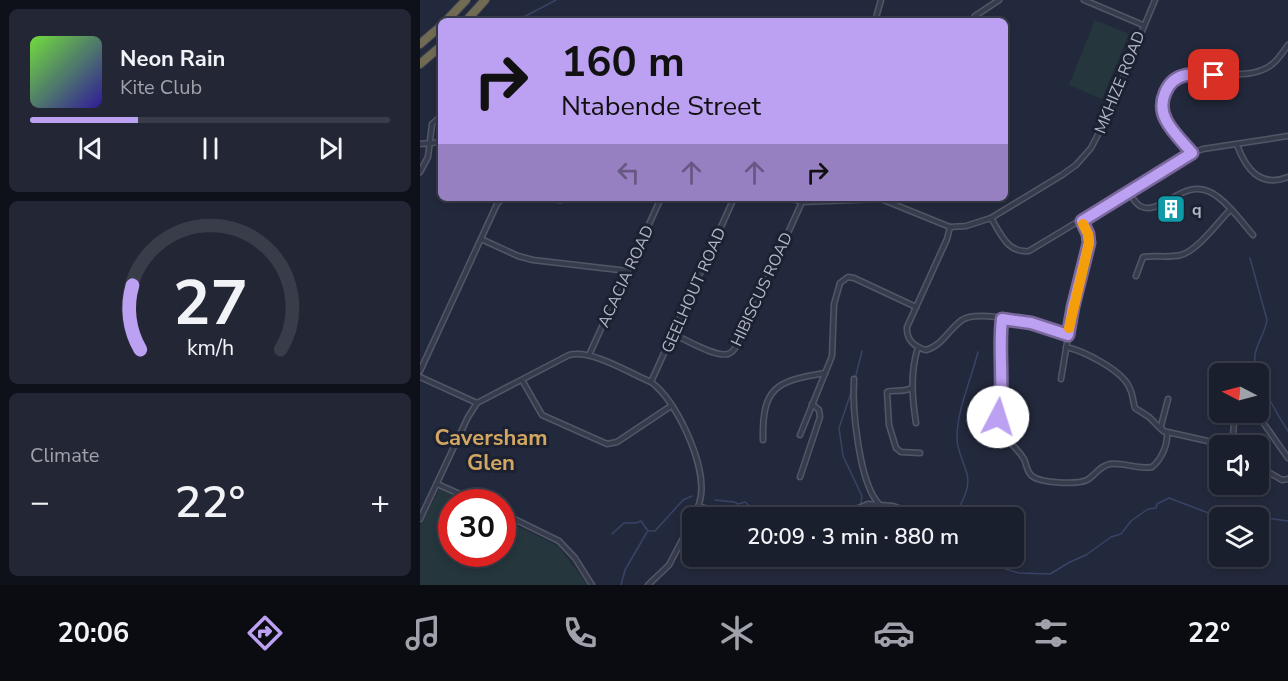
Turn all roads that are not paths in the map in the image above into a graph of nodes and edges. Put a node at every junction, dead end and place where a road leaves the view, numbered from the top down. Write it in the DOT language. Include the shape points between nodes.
graph roads {
  1 [pos="466,0"];
  2 [pos="485,0"];
  3 [pos="881,0"];
  4 [pos="999,0"];
  5 [pos="1084,0"];
  6 [pos="1155,0"];
  7 [pos="975,16"];
  8 [pos="449,18"];
  9 [pos="469,18"];
  10 [pos="877,18"];
  11 [pos="1143,25"];
  12 [pos="438,29"];
  13 [pos="420,45"];
  14 [pos="1288,45"];
  15 [pos="438,49"];
  16 [pos="420,64"];
  17 [pos="438,119"];
  18 [pos="1288,136"];
  19 [pos="438,142"];
  20 [pos="429,143"];
  21 [pos="420,144"];
  22 [pos="1237,145"];
  23 [pos="1192,153"];
  24 [pos="420,172"];
  25 [pos="1288,177"];
  26 [pos="1128,192"];
  27 [pos="500,201"];
  28 [pos="660,201"];
  29 [pos="733,201"];
  30 [pos="799,201"];
  31 [pos="818,201"];
  32 [pos="890,201"];
  33 [pos="802,202"];
  34 [pos="1230,210"];
  35 [pos="991,218"];
  36 [pos="1082,221"];
  37 [pos="950,227"];
  38 [pos="1253,235"];
  39 [pos="481,239"];
  40 [pos="628,271"];
  41 [pos="1136,276"];
  42 [pos="915,307"];
  43 [pos="1002,319"];
  44 [pos="674,334"];
  45 [pos="1068,335"];
  46 [pos="1066,346"];
  47 [pos="593,347"];
  48 [pos="918,347"];
  49 [pos="590,355"];
  50 [pos="596,358"];
  51 [pos="420,371"];
  52 [pos="826,373"];
  53 [pos="420,377"];
  54 [pos="854,379"];
  55 [pos="1061,379"];
  56 [pos="522,380"];
  57 [pos="651,382"];
  58 [pos="912,388"];
  59 [pos="1168,399"];
  60 [pos="477,403"];
  61 [pos="811,404"];
  62 [pos="671,406"];
  63 [pos="916,423"];
  64 [pos="1263,423"];
  65 [pos="993,424"];
  66 [pos="1161,429"];
  67 [pos="978,431"];
  68 [pos="1167,433"];
  69 [pos="800,435"];
  70 [pos="763,440"];
  71 [pos="1209,442"];
  72 [pos="920,453"];
  73 [pos="1288,458"];
  74 [pos="1269,472"];
  75 [pos="800,477"];
  76 [pos="1288,479"];
  77 [pos="437,484"];
  78 [pos="448,489"];
  79 [pos="880,505"];
  80 [pos="698,506"];
  81 [pos="702,507"];
  82 [pos="861,507"];
  83 [pos="896,507"];
  84 [pos="420,519"];
  85 [pos="516,520"];
  86 [pos="682,540"];
  87 [pos="592,585"];
  88 [pos="648,585"];
  1 -- 8 [label="highway"];
  2 -- 9 [label="highway"];
  3 -- 10 [label="street"];
  4 -- 7 [label="street"];
  5 -- 11 [label="street"];
  6 -- 11 [label="street, MKHIZE ROAD"];
  11 -- 35 [label="street, MKHIZE ROAD" via="1100,132 1084,157"];
  12 -- 13 [label="highway"];
  14 -- 23 [label="street" via="1270,66 1258,72 1187,75 1170,85 1163,95 1165,119"];
  15 -- 16 [label="highway"];
  17 -- 20 [label="street" via="432,124"];
  18 -- 22 [label="street"];
  19 -- 20 [label="street"];
  20 -- 21 [label="street"];
  20 -- 24 [label="street" via="428,157"];
  22 -- 23 [label="street"];
  22 -- 25 [label="street" via="1253,173 1273,180"];
  23 -- 26 [label="street"];
  26 -- 34 [label="street" via="1139,205 1150,208 1186,190 1202,189"];
  26 -- 36 [label="street"];
  27 -- 39 [label="street"];
  28 -- 40 [label="street, ACACIA ROAD"];
  29 -- 44 [label="street, GEELHOUT ROAD"];
  30 -- 33 [label="street"];
  31 -- 33 [label="street"];
  32 -- 37 [label="street"];
  33 -- 44 [label="street, HIBISCUS ROAD" via="731,353 716,354"];
  34 -- 38 [label="street"];
  34 -- 41 [label="street" via="1186,253 1145,256"];
  35 -- 36 [label="street" via="1011,247 1026,252"];
  35 -- 37 [label="street, MKHIZE ROAD"];
  36 -- 45 [label="street" via="1089,243"];
  37 -- 42 [label="street"];
  39 -- 40 [label="street" via="533,260"];
  39 -- 51 [label="street"];
  40 -- 47 [label="street, ACACIA ROAD"];
  42 -- 48 [label="street" via="907,331"];
  42 -- 52 [label="street" via="854,278 845,278 837,289 834,304 833,352"];
  43 -- 45 [label="street"];
  43 -- 48 [label="street" via="966,318 933,348"];
  43 -- 65 [label="street" via="999,406"];
  44 -- 57 [label="street, GEELHOUT ROAD"];
  45 -- 46 [label="street"];
  46 -- 55 [label="street"];
  46 -- 66 [label="street" via="1090,354 1122,379 1130,389 1134,407"];
  47 -- 49 [label="street, ACACIA ROAD"];
  47 -- 50 [label="street"];
  48 -- 58 [label="street"];
  49 -- 50 [label="street"];
  49 -- 56 [label="street" via="569,355"];
  50 -- 57 [label="street"];
  52 -- 61 [label="street"];
  52 -- 70 [label="street" via="804,377 771,391"];
  53 -- 60 [label="street"];
  54 -- 79 [label="street" via="853,415 863,466 868,489"];
  56 -- 60 [label="street"];
  56 -- 62 [label="street" via="542,415 607,444 617,442"];
  57 -- 62 [label="street"];
  58 -- 63 [label="street"];
  58 -- 72 [label="street" via="887,392 888,418 896,448"];
  59 -- 66 [label="street"];
  60 -- 77 [label="street"];
  61 -- 69 [label="street"];
  61 -- 75 [label="street" via="819,410 820,417"];
  62 -- 80 [label="street" via="693,445 701,489"];
  64 -- 73 [label="street"];
  65 -- 67 [label="street"];
  65 -- 68 [label="street" via="1022,457 1029,473 1047,482 1086,480 1112,464 1152,467"];
  66 -- 68 [label="street"];
  68 -- 71 [label="street"];
  74 -- 76 [label="street" via="1282,480"];
  77 -- 78 [label="street"];
  77 -- 84 [label="street"];
  79 -- 82 [label="street"];
  79 -- 83 [label="street"];
  80 -- 81 [label="street"];
  85 -- 87 [label="street" via="560,541"];
  86 -- 88 [label="street" via="669,565"];
}
